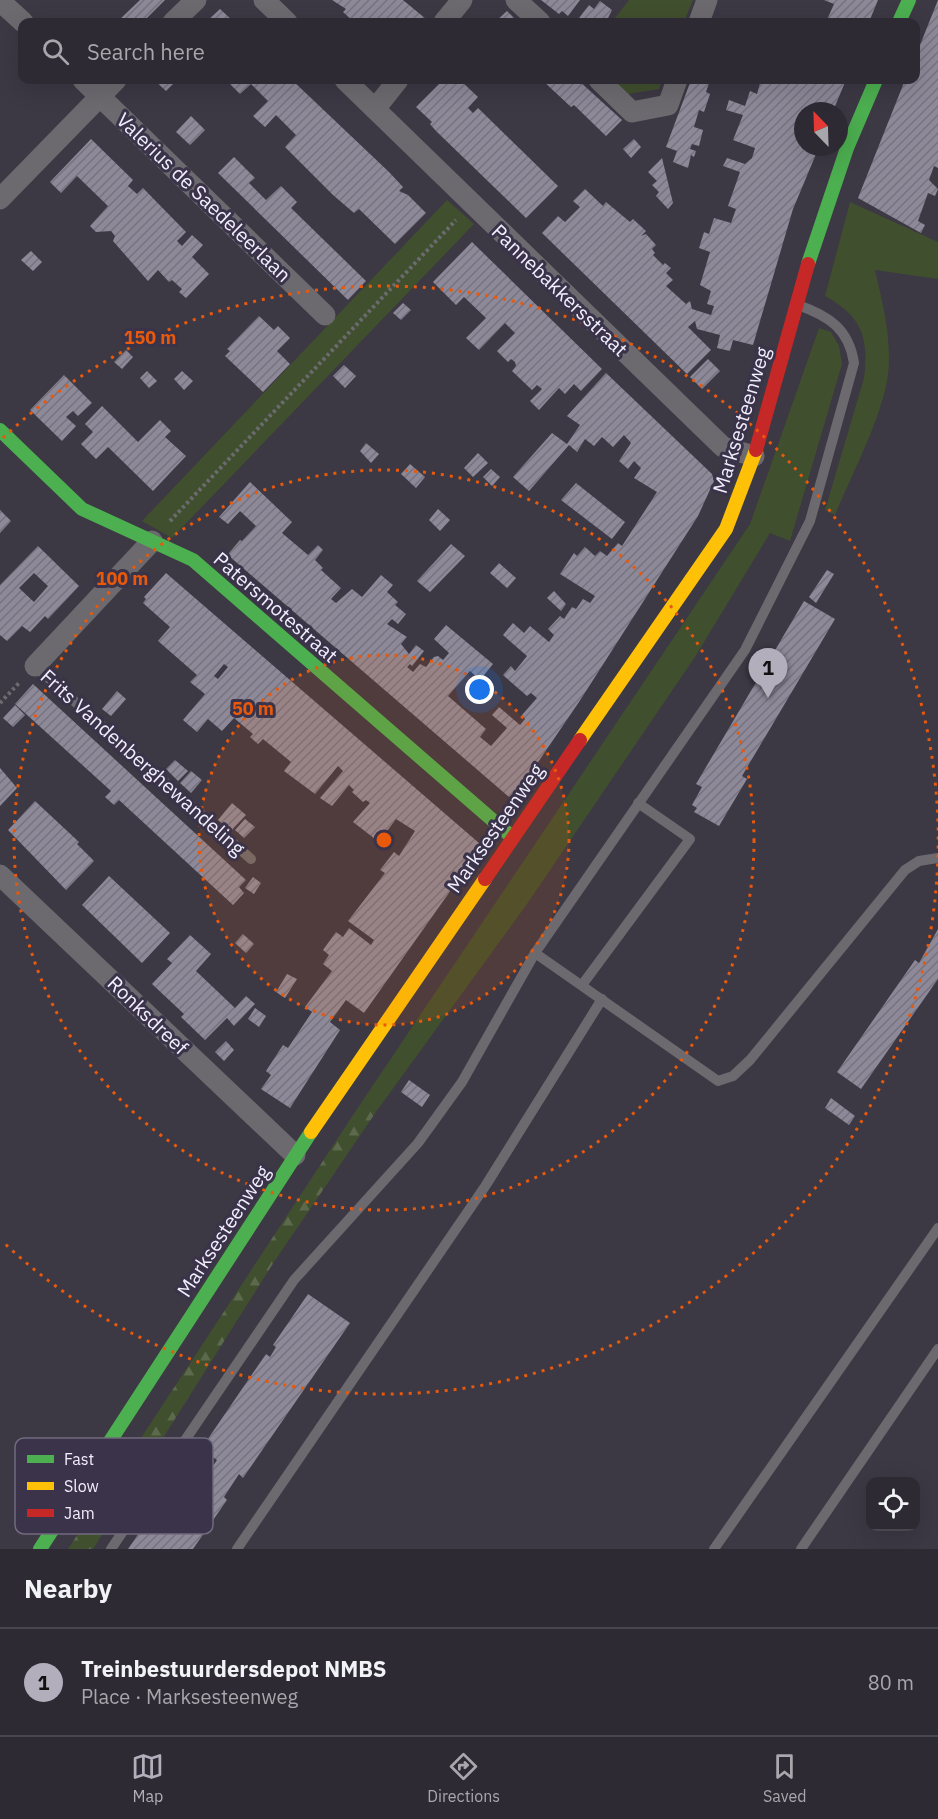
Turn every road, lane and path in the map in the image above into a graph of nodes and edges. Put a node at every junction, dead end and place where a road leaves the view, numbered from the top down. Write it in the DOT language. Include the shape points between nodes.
graph roads {
  1 [pos="196,0"];
  2 [pos="264,0"];
  3 [pos="462,0"];
  4 [pos="516,0"];
  5 [pos="707,0"];
  6 [pos="909,0"];
  7 [pos="0,1"];
  8 [pos="19,18"];
  9 [pos="177,18"];
  10 [pos="283,18"];
  11 [pos="447,18"];
  12 [pos="536,18"];
  13 [pos="700,18"];
  14 [pos="901,18"];
  15 [pos="87,84"];
  16 [pos="112,84"];
  17 [pos="349,84"];
  18 [pos="395,84"];
  19 [pos="603,84"];
  20 [pos="676,84"];
  21 [pos="874,84"];
  22 [pos="100,96"];
  23 [pos="375,109"];
  24 [pos="0,199"];
  25 [pos="471,204"];
  26 [pos="795,304"];
  27 [pos="325,315"];
  28 [pos="0,429"];
  29 [pos="754,456"];
  30 [pos="152,541"];
  31 [pos="35,666"];
  32 [pos="0,703"];
  33 [pos="638,803"];
  34 [pos="512,837"];
  35 [pos="938,858"];
  36 [pos="250,859"];
  37 [pos="0,875"];
  38 [pos="535,953"];
  39 [pos="582,985"];
  40 [pos="602,999"];
  41 [pos="295,1155"];
  42 [pos="938,1228"];
  43 [pos="938,1349"];
  44 [pos="112,1438"];
  45 [pos="187,1438"];
  46 [pos="50,1534"];
  47 [pos="121,1534"];
  48 [pos="40,1549"];
  49 [pos="111,1549"];
  50 [pos="237,1549"];
  51 [pos="714,1549"];
  52 [pos="801,1549"];
  1 -- 9 [label="street"];
  2 -- 10 [label="street"];
  3 -- 11 [label="street"];
  4 -- 12 [label="street"];
  5 -- 13 [label="street"];
  6 -- 14 [label="street"];
  7 -- 8 [label="street"];
  15 -- 22 [label="street, Valerius de Saedeleerlaan"];
  16 -- 22 [label="street"];
  17 -- 23 [label="street, Pannebakkersstraat"];
  18 -- 23 [label="street"];
  19 -- 20 [label="street" via="632,112 668,105"];
  21 -- 26 [label="street, Marksesteenweg" via="847,148"];
  22 -- 24 [label="street"];
  22 -- 27 [label="street, Valerius de Saedeleerlaan"];
  23 -- 25 [label="street, Pannebakkersstraat"];
  25 -- 29 [label="street, Pannebakkersstraat" via="723,447"];
  25 -- 30 [label="path"];
  26 -- 29 [label="street, Marksesteenweg"];
  26 -- 33 [label="lane" via="835,322 852,348 854,363 810,521 745,650"];
  28 -- 30 [label="street, Patersmotestraat" via="82,509"];
  29 -- 34 [label="street, Marksesteenweg" via="726,530"];
  30 -- 31 [label="street, Frits Vandenberghewandeling"];
  30 -- 34 [label="street, Patersmotestraat" via="193,560"];
  31 -- 32 [label="path, Frits Vandenberghewandeling"];
  31 -- 36 [label="lane, Frits Vandenberghewandeling"];
  33 -- 38 [label="lane"];
  33 -- 39 [label="lane" via="690,839"];
  34 -- 41 [label="street, Marksesteenweg"];
  35 -- 40 [label="lane" via="919,861 905,870 733,1076 718,1081 707,1075"];
  37 -- 41 [label="street, Ronksdreef"];
  38 -- 39 [label="lane"];
  38 -- 45 [label="lane" via="462,1082 418,1143 294,1280"];
  39 -- 40 [label="lane"];
  40 -- 50 [label="lane" via="486,1185"];
  41 -- 44 [label="street, Marksesteenweg"];
  42 -- 51 [label="lane"];
  43 -- 52 [label="lane"];
  46 -- 48 [label="street, Marksesteenweg"];
  47 -- 49 [label="lane"];
}
